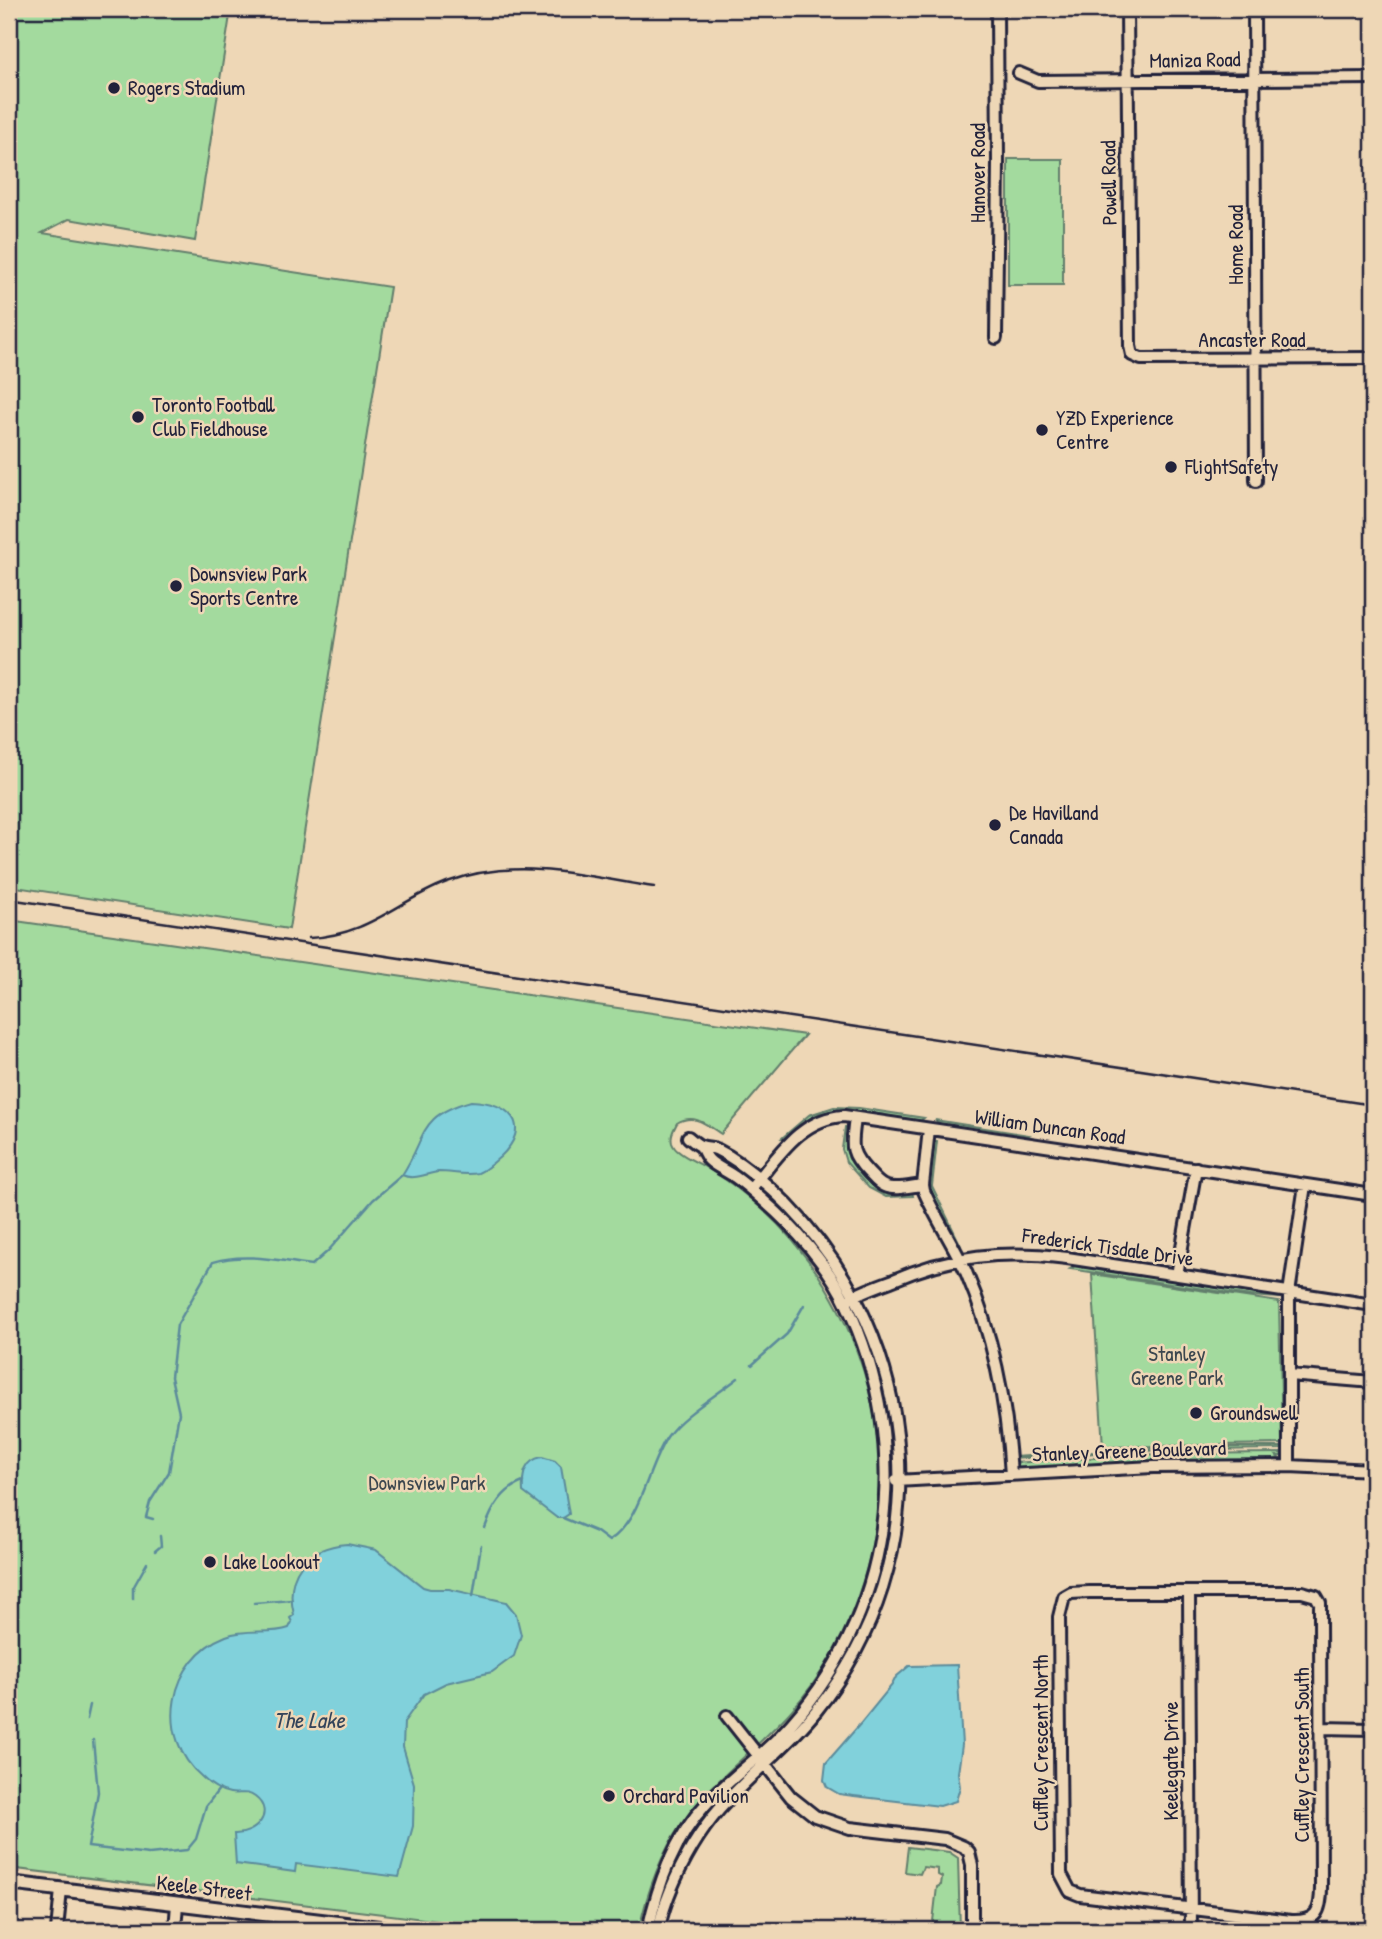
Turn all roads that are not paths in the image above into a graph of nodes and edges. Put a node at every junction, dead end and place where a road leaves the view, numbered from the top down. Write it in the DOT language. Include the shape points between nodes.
graph roads {
  1 [pos="997,9"];
  2 [pos="1127,9"];
  3 [pos="1254,9"];
  4 [pos="1019,74"];
  5 [pos="1373,78"];
  6 [pos="1255,79"];
  7 [pos="1127,80"];
  8 [pos="996,338"];
  9 [pos="1132,355"];
  10 [pos="1373,359"];
  11 [pos="1256,360"];
  12 [pos="1256,481"];
  13 [pos="855,1118"];
  14 [pos="929,1129"];
  15 [pos="688,1137"];
  16 [pos="701,1146"];
  17 [pos="1196,1168"];
  18 [pos="759,1179"];
  19 [pos="923,1185"];
  20 [pos="1305,1185"];
  21 [pos="750,1189"];
  22 [pos="1373,1195"];
  23 [pos="959,1259"];
  24 [pos="1177,1275"];
  25 [pos="1289,1293"];
  26 [pos="850,1298"];
  27 [pos="1373,1305"];
  28 [pos="1289,1374"];
  29 [pos="1373,1382"];
  30 [pos="1289,1466"];
  31 [pos="1373,1470"];
  32 [pos="1011,1475"];
  33 [pos="887,1480"];
  34 [pos="900,1481"];
  35 [pos="1189,1592"];
  36 [pos="727,1716"];
  37 [pos="1321,1728"];
  38 [pos="1373,1729"];
  39 [pos="762,1760"];
  40 [pos="9,1883"];
  41 [pos="61,1890"];
  42 [pos="177,1904"];
  43 [pos="1191,1907"];
  44 [pos="57,1930"];
  45 [pos="175,1930"];
  46 [pos="394,1930"];
  47 [pos="648,1930"];
  48 [pos="659,1930"];
  49 [pos="972,1930"];
  50 [pos="1191,1930"];
  1 -- 8 [label="street, Hanover Road"];
  2 -- 7 [label="street, Powell Road"];
  3 -- 6 [label="street, Home Road"];
  4 -- 7 [label="street, Maniza Road" via="1038,80"];
  5 -- 6 [label="street, Maniza Road"];
  6 -- 7 [label="street, Maniza Road"];
  6 -- 11 [label="street, Home Road"];
  7 -- 9 [label="street, Powell Road"];
  9 -- 11 [label="street, Ancaster Road" via="1141,359"];
  10 -- 11 [label="street, Ancaster Road"];
  11 -- 12 [label="street, Home Road"];
  13 -- 14 [label="street, William Duncan Road"];
  13 -- 18 [label="street, William Duncan Road" via="813,1123"];
  13 -- 19 [label="street" via="852,1152 873,1178 888,1188"];
  14 -- 17 [label="street, William Duncan Road"];
  14 -- 19 [label="street"];
  15 -- 16 [label="street"];
  16 -- 18 [label="street" via="714,1147"];
  16 -- 21 [label="street" via="708,1159"];
  17 -- 20 [label="street, William Duncan Road"];
  17 -- 24 [label="street"];
  18 -- 21 [label="street, William Duncan Road"];
  18 -- 26 [label="street" via="787,1204 833,1262"];
  19 -- 23 [label="street"];
  20 -- 22 [label="street, William Duncan Road"];
  20 -- 25 [label="street"];
  21 -- 26 [label="street" via="795,1232"];
  23 -- 24 [label="street, Frederick Tisdale Drive" via="1036,1255"];
  23 -- 26 [label="street, Frederick Tisdale Drive" via="910,1272"];
  23 -- 32 [label="street" via="997,1363"];
  24 -- 25 [label="street, Frederick Tisdale Drive"];
  25 -- 27 [label="street, Frederick Tisdale Drive"];
  25 -- 28 [label="street"];
  26 -- 33 [label="street" via="880,1405"];
  26 -- 34 [label="street" via="878,1350 894,1404"];
  28 -- 29 [label="street"];
  28 -- 30 [label="street"];
  30 -- 31 [label="street, Stanley Greene Boulevard"];
  30 -- 32 [label="street, Stanley Greene Boulevard"];
  32 -- 34 [label="street, Stanley Greene Boulevard"];
  33 -- 34 [label="street, Stanley Greene Boulevard"];
  33 -- 39 [label="street" via="878,1557 853,1626 807,1704"];
  34 -- 39 [label="street" via="891,1559 865,1635 817,1710 788,1744"];
  35 -- 37 [label="street, Cuffley Crescent South" via="1289,1591 1316,1596 1320,1603"];
  35 -- 43 [label="street, Keelegate Drive"];
  35 -- 43 [label="street, Cuffley Crescent North" via="1071,1593 1060,1605 1059,1630 1064,1883 1080,1895"];
  36 -- 39 [label="street"];
  37 -- 38 [label="street"];
  37 -- 43 [label="street, Cuffley Crescent South" via="1321,1903 1317,1912 1304,1921 1292,1921"];
  39 -- 47 [label="street" via="707,1803 678,1843 657,1888"];
  39 -- 48 [label="street" via="708,1822 685,1858"];
  39 -- 49 [label="street" via="802,1807 832,1824 945,1839 964,1847 972,1865"];
  40 -- 41 [label="main road, Keele Street"];
  41 -- 42 [label="main road, Keele Street"];
  41 -- 44 [label="street"];
  42 -- 45 [label="street"];
  42 -- 46 [label="main road, Keele Street"];
  43 -- 50 [label="street, Keelegate Drive"];
}
